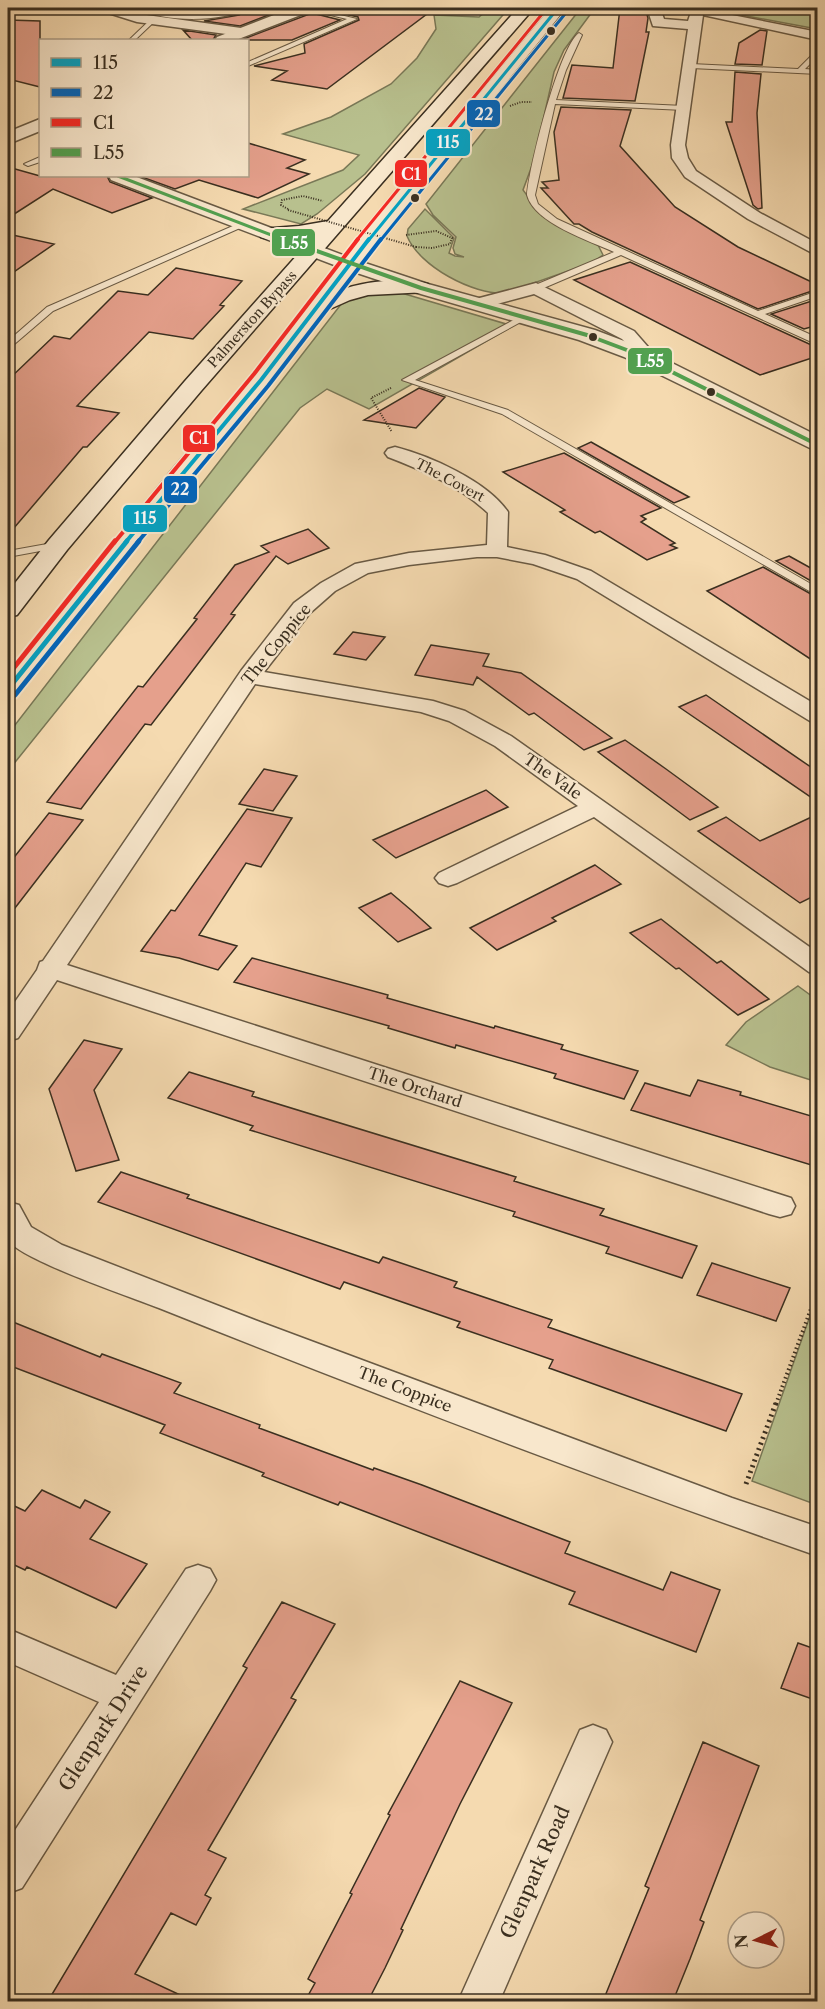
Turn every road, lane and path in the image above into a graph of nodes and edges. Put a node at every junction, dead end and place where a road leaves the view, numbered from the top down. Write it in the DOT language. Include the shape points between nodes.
graph roads {
  1 [pos="107,8"];
  2 [pos="140,8"];
  3 [pos="247,8"];
  4 [pos="304,8"];
  5 [pos="526,8"];
  6 [pos="540,8"];
  7 [pos="558,8"];
  8 [pos="654,8"];
  9 [pos="695,14"];
  10 [pos="153,20"];
  11 [pos="241,33"];
  12 [pos="579,35"];
  13 [pos="818,36"];
  14 [pos="133,39"];
  15 [pos="226,39"];
  16 [pos="498,42"];
  17 [pos="818,51"];
  18 [pos="249,64"];
  19 [pos="691,66"];
  20 [pos="800,71"];
  21 [pos="818,72"];
  22 [pos="551,102"];
  23 [pos="684,108"];
  24 [pos="501,109"];
  25 [pos="39,124"];
  26 [pos="10,138"];
  27 [pos="39,146"];
  28 [pos="444,147"];
  29 [pos="39,159"];
  30 [pos="28,164"];
  31 [pos="121,177"];
  32 [pos="323,206"];
  33 [pos="245,224"];
  34 [pos="336,225"];
  35 [pos="273,235"];
  36 [pos="372,237"];
  37 [pos="400,249"];
  38 [pos="818,251"];
  39 [pos="621,252"];
  40 [pos="332,258"];
  41 [pos="291,277"];
  42 [pos="400,282"];
  43 [pos="421,288"];
  44 [pos="536,288"];
  45 [pos="818,293"];
  46 [pos="478,304"];
  47 [pos="313,311"];
  48 [pos="758,314"];
  49 [pos="524,318"];
  50 [pos="818,342"];
  51 [pos="8,345"];
  52 [pos="632,352"];
  53 [pos="206,370"];
  54 [pos="407,380"];
  55 [pos="818,445"];
  56 [pos="396,446"];
  57 [pos="58,545"];
  58 [pos="497,551"];
  59 [pos="8,554"];
  60 [pos="818,593"];
  61 [pos="8,609"];
  62 [pos="249,676"];
  63 [pos="8,689"];
  64 [pos="818,716"];
  65 [pos="596,807"];
  66 [pos="448,878"];
  67 [pos="818,966"];
  68 [pos="49,968"];
  69 [pos="8,1032"];
  70 [pos="780,1206"];
  71 [pos="8,1213"];
  72 [pos="818,1290"];
  73 [pos="746,1484"];
  74 [pos="818,1542"];
  75 [pos="198,1580"];
  76 [pos="8,1645"];
  77 [pos="124,1696"];
  78 [pos="593,1742"];
  79 [pos="8,1875"];
  80 [pos="478,2001"];
  1 -- 10 [label="street"];
  2 -- 3 [label="lane" via="178,17 200,17"];
  4 -- 11 [label="main road"];
  4 -- 18 [label="lane" via="354,20"];
  5 -- 16 [label="main road, Palmerston Bypass"];
  6 -- 16 [label="main road"];
  7 -- 28 [label="main road, Palmerston Bypass"];
  8 -- 9 [label="street" via="658,23"];
  9 -- 13 [label="street"];
  9 -- 19 [label="street"];
  10 -- 11 [label="street"];
  10 -- 14 [label="lane"];
  11 -- 15 [label="main road"];
  12 -- 22 [label="lane" via="568,52"];
  16 -- 34 [label="main road, Palmerston Bypass"];
  17 -- 20 [label="lane"];
  19 -- 20 [label="lane"];
  19 -- 23 [label="street"];
  20 -- 21 [label="lane"];
  22 -- 23 [label="lane"];
  22 -- 24 [label="path" via="521,102"];
  22 -- 39 [label="lane" via="530,192 534,205 554,221"];
  23 -- 38 [label="street" via="678,145 680,158 690,174"];
  25 -- 26 [label="main road"];
  26 -- 27 [label="main road"];
  28 -- 36 [label="main road, Palmerston Bypass"];
  28 -- 40 [label="main road" via="416,165"];
  29 -- 30 [label="lane"];
  31 -- 33 [label="main road"];
  32 -- 37 [label="path, bridge" via="323,201 316,197 291,197 282,200 281,205 288,210 416,247 440,247 450,244 452,238 441,232 413,232 405,235"];
  33 -- 35 [label="main road"];
  33 -- 51 [label="lane" via="50,309"];
  34 -- 35 [label="main road"];
  34 -- 40 [label="main road, Palmerston Bypass"];
  35 -- 40 [label="main road"];
  35 -- 41 [label="main road" via="291,256"];
  36 -- 40 [label="main road, Palmerston Bypass"];
  36 -- 42 [label="main road" via="379,260"];
  39 -- 44 [label="lane"];
  39 -- 48 [label="lane"];
  40 -- 41 [label="main road, Palmerston Bypass"];
  40 -- 42 [label="main road"];
  40 -- 47 [label="main road, Palmerston Bypass"];
  40 -- 53 [label="main road" via="314,282"];
  41 -- 53 [label="main road, Palmerston Bypass"];
  42 -- 43 [label="main road"];
  43 -- 46 [label="main road"];
  43 -- 47 [label="main road" via="364,288 332,299"];
  44 -- 46 [label="street"];
  44 -- 52 [label="street" via="628,335 639,347"];
  45 -- 48 [label="lane"];
  46 -- 49 [label="main road"];
  47 -- 63 [label="main road, Palmerston Bypass"];
  48 -- 50 [label="lane"];
  49 -- 52 [label="main road"];
  49 -- 54 [label="lane"];
  52 -- 55 [label="main road"];
  53 -- 57 [label="main road, Palmerston Bypass"];
  54 -- 56 [label="path" via="371,398"];
  54 -- 60 [label="lane" via="505,412"];
  56 -- 58 [label="street, The Covert" via="483,495 498,512"];
  57 -- 59 [label="lane"];
  57 -- 61 [label="main road, Palmerston Bypass"];
  58 -- 62 [label="street, The Coppice" via="409,559 362,568 328,586 302,608"];
  58 -- 64 [label="street, The Coppice" via="538,559 584,575"];
  62 -- 65 [label="street, The Vale" via="426,706 457,716 503,741"];
  62 -- 68 [label="street, The Coppice"];
  65 -- 66 [label="street"];
  65 -- 67 [label="street, The Vale"];
  68 -- 69 [label="street, The Coppice"];
  68 -- 70 [label="street, The Orchard"];
  71 -- 74 [label="street, The Coppice" via="20,1235 51,1253"];
  72 -- 73 [label="path"];
  75 -- 77 [label="street, Glenpark Drive"];
  76 -- 77 [label="street"];
  77 -- 79 [label="street, Glenpark Drive"];
  78 -- 80 [label="street, Glenpark Road"];
}
